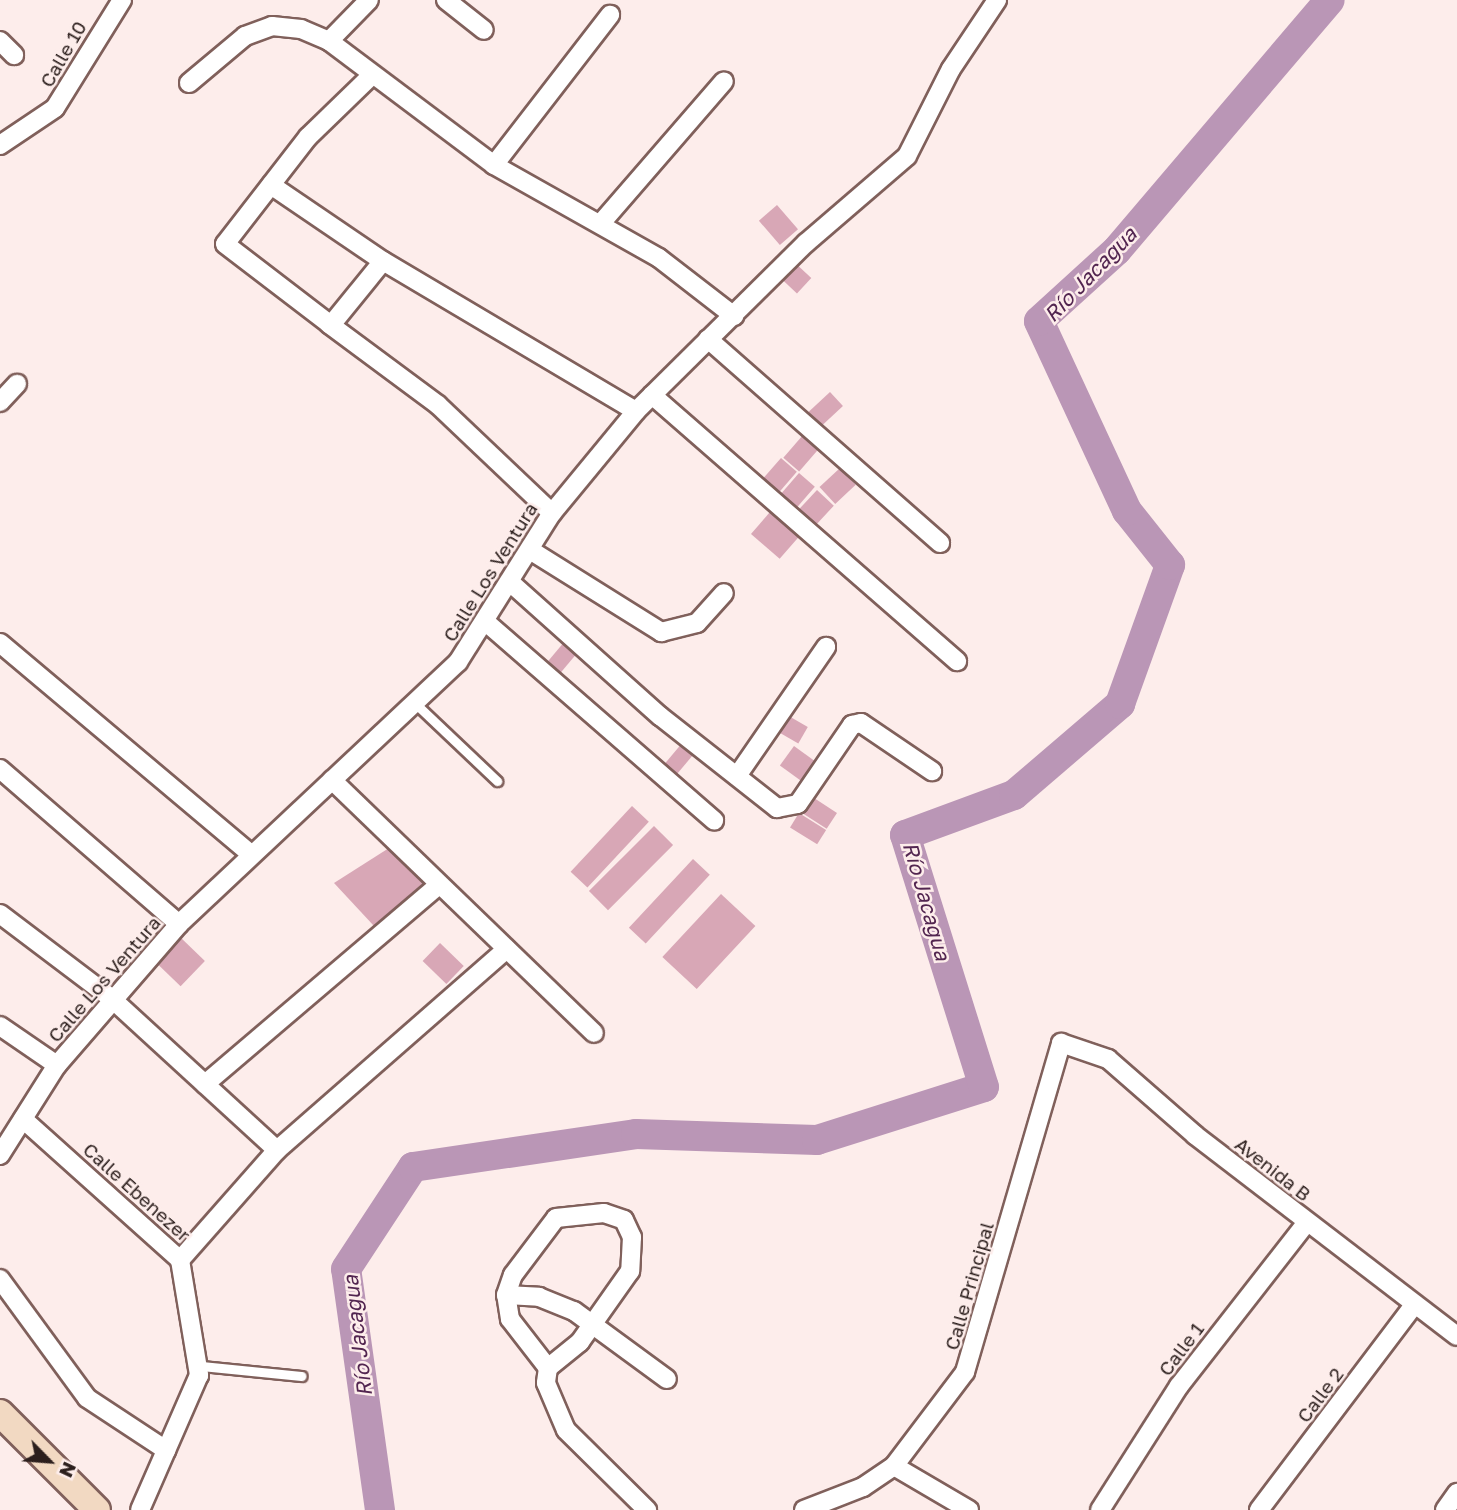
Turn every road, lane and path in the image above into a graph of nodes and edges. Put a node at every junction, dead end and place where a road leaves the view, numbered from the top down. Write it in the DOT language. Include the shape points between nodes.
graph roads {
  1 [pos="122,0"];
  2 [pos="369,0"];
  3 [pos="446,0"];
  4 [pos="997,0"];
  5 [pos="610,15"];
  6 [pos="484,30"];
  7 [pos="0,41"];
  8 [pos="329,41"];
  9 [pos="14,55"];
  10 [pos="372,75"];
  11 [pos="724,81"];
  12 [pos="189,83"];
  13 [pos="0,145"];
  14 [pos="494,165"];
  15 [pos="271,185"];
  16 [pos="602,222"];
  17 [pos="383,261"];
  18 [pos="734,316"];
  19 [pos="329,324"];
  20 [pos="708,338"];
  21 [pos="17,384"];
  22 [pos="652,395"];
  23 [pos="0,402"];
  24 [pos="636,411"];
  25 [pos="552,513"];
  26 [pos="940,543"];
  27 [pos="530,550"];
  28 [pos="511,583"];
  29 [pos="724,593"];
  30 [pos="487,623"];
  31 [pos="0,642"];
  32 [pos="826,647"];
  33 [pos="957,661"];
  34 [pos="416,704"];
  35 [pos="0,769"];
  36 [pos="932,771"];
  37 [pos="737,776"];
  38 [pos="332,780"];
  39 [pos="497,781"];
  40 [pos="714,820"];
  41 [pos="249,853"];
  42 [pos="439,885"];
  43 [pos="0,914"];
  44 [pos="179,925"];
  45 [pos="507,949"];
  46 [pos="111,998"];
  47 [pos="0,1027"];
  48 [pos="594,1032"];
  49 [pos="1061,1042"];
  50 [pos="57,1065"];
  51 [pos="205,1084"];
  52 [pos="23,1119"];
  53 [pos="277,1150"];
  54 [pos="0,1154"];
  55 [pos="1307,1222"];
  56 [pos="180,1259"];
  57 [pos="0,1279"];
  58 [pos="506,1295"];
  59 [pos="1414,1305"];
  60 [pos="593,1326"];
  61 [pos="1457,1336"];
  62 [pos="201,1366"];
  63 [pos="548,1368"];
  64 [pos="302,1376"];
  65 [pos="667,1379"];
  66 [pos="0,1413"];
  67 [pos="166,1450"];
  68 [pos="894,1466"];
  69 [pos="1457,1493"];
  70 [pos="97,1510"];
  71 [pos="140,1510"];
  72 [pos="647,1510"];
  73 [pos="804,1510"];
  74 [pos="969,1510"];
  75 [pos="1100,1510"];
  76 [pos="1259,1510"];
  77 [pos="1445,1510"];
  1 -- 13 [label="street, Calle 10" via="55,108"];
  2 -- 8 [label="street"];
  3 -- 6 [label="street"];
  4 -- 18 [label="street, Calle Los Ventura" via="951,69 907,156"];
  5 -- 14 [label="street"];
  7 -- 9 [label="street"];
  8 -- 10 [label="street"];
  8 -- 12 [label="street" via="272,26 245,36"];
  10 -- 14 [label="street"];
  10 -- 15 [label="street" via="308,137"];
  11 -- 16 [label="street"];
  14 -- 16 [label="street"];
  15 -- 17 [label="street"];
  15 -- 19 [label="street" via="226,248"];
  16 -- 18 [label="street"];
  17 -- 19 [label="street"];
  17 -- 24 [label="street"];
  18 -- 20 [label="street, Calle Los Ventura"];
  19 -- 25 [label="street" via="438,405"];
  20 -- 22 [label="street, Calle Los Ventura"];
  20 -- 26 [label="street"];
  21 -- 23 [label="street"];
  22 -- 24 [label="street, Calle Los Ventura"];
  22 -- 33 [label="street"];
  24 -- 25 [label="street, Calle Los Ventura"];
  25 -- 27 [label="street, Calle Los Ventura"];
  27 -- 28 [label="street, Calle Los Ventura"];
  27 -- 29 [label="street" via="661,632 697,623"];
  28 -- 30 [label="street, Calle Los Ventura"];
  28 -- 37 [label="street"];
  30 -- 34 [label="street, Calle Los Ventura"];
  30 -- 40 [label="street"];
  31 -- 41 [label="street"];
  32 -- 37 [label="street"];
  34 -- 38 [label="street, Calle Los Ventura"];
  34 -- 39 [label="lane"];
  35 -- 44 [label="street"];
  36 -- 37 [label="street" via="860,723 852,725 793,808 777,808"];
  38 -- 41 [label="street, Calle Los Ventura"];
  38 -- 42 [label="street"];
  41 -- 44 [label="street, Calle Los Ventura"];
  42 -- 45 [label="street"];
  42 -- 51 [label="street"];
  43 -- 46 [label="street"];
  44 -- 46 [label="street, Calle Los Ventura"];
  45 -- 48 [label="street"];
  45 -- 53 [label="street"];
  46 -- 50 [label="street, Calle Los Ventura"];
  46 -- 51 [label="street"];
  47 -- 50 [label="street"];
  49 -- 55 [label="street, Avenida B" via="1108,1059"];
  49 -- 68 [label="street, Calle Principal" via="965,1372"];
  50 -- 52 [label="street, Calle Los Ventura"];
  51 -- 53 [label="street"];
  52 -- 54 [label="street, Calle Los Ventura"];
  52 -- 56 [label="street, Calle Ebenezer"];
  53 -- 56 [label="street"];
  55 -- 59 [label="street, Avenida B"];
  55 -- 75 [label="street, Calle 1" via="1179,1386"];
  56 -- 62 [label="street, Calle Ebenezer"];
  57 -- 67 [label="street" via="87,1398"];
  58 -- 60 [label="street" via="552,1300"];
  58 -- 60 [label="street" via="524,1256 556,1218 604,1213 624,1220 633,1254 630,1271"];
  58 -- 63 [label="street" via="510,1319"];
  59 -- 61 [label="street, Avenida B"];
  59 -- 76 [label="street, Calle 2"];
  60 -- 63 [label="street"];
  60 -- 65 [label="street"];
  62 -- 64 [label="lane"];
  62 -- 67 [label="street"];
  63 -- 72 [label="street" via="549,1400 566,1430"];
  66 -- 70 [label="street"];
  67 -- 71 [label="street"];
  68 -- 73 [label="street, Calle Principal" via="863,1487"];
  68 -- 74 [label="street"];
  69 -- 77 [label="street"];
}
